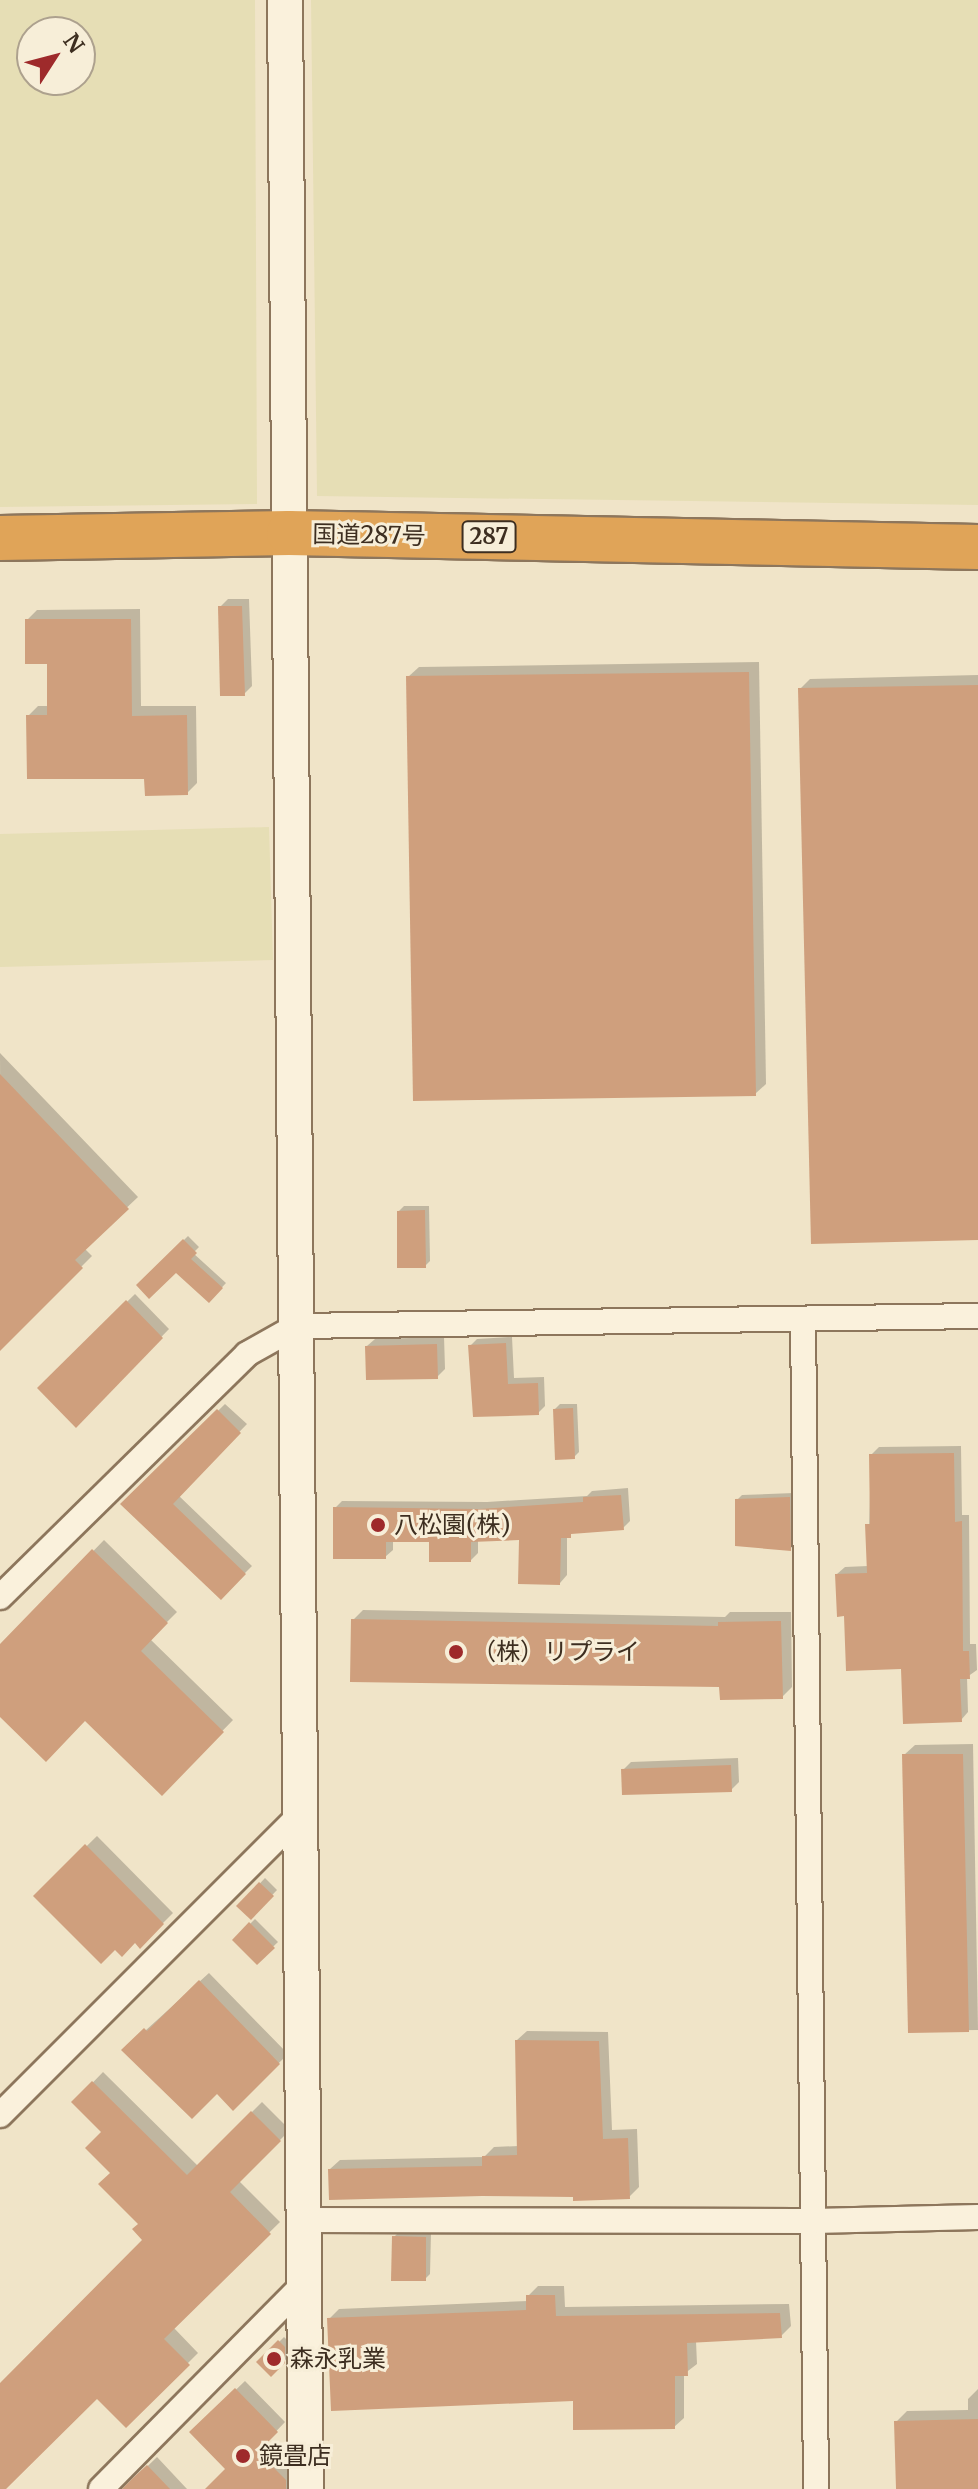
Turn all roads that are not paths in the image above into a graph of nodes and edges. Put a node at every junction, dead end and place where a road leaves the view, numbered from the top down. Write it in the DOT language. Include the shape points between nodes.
graph roads {
  1 [pos="285,0"];
  2 [pos="289,533"];
  3 [pos="0,538"];
  4 [pos="978,547"];
  5 [pos="978,1316"];
  6 [pos="803,1320"];
  7 [pos="297,1326"];
  8 [pos="0,1597"];
  9 [pos="302,1813"];
  10 [pos="0,2115"];
  11 [pos="978,2217"];
  12 [pos="302,2220"];
  13 [pos="814,2221"];
  14 [pos="302,2286"];
  15 [pos="101,2489"];
  16 [pos="306,2489"];
  17 [pos="816,2489"];
  1 -- 2 [label="street"];
  2 -- 3 [label="highway, 国道287号 / 287"];
  2 -- 4 [label="highway, 国道287号 / 287"];
  2 -- 7 [label="street"];
  5 -- 6 [label="street"];
  6 -- 7 [label="street"];
  6 -- 13 [label="street"];
  7 -- 8 [label="street" via="247,1354"];
  7 -- 9 [label="street"];
  9 -- 10 [label="street"];
  9 -- 12 [label="street"];
  11 -- 13 [label="street"];
  12 -- 13 [label="street"];
  12 -- 14 [label="street"];
  13 -- 17 [label="street"];
  14 -- 15 [label="street"];
  14 -- 16 [label="street"];
}
